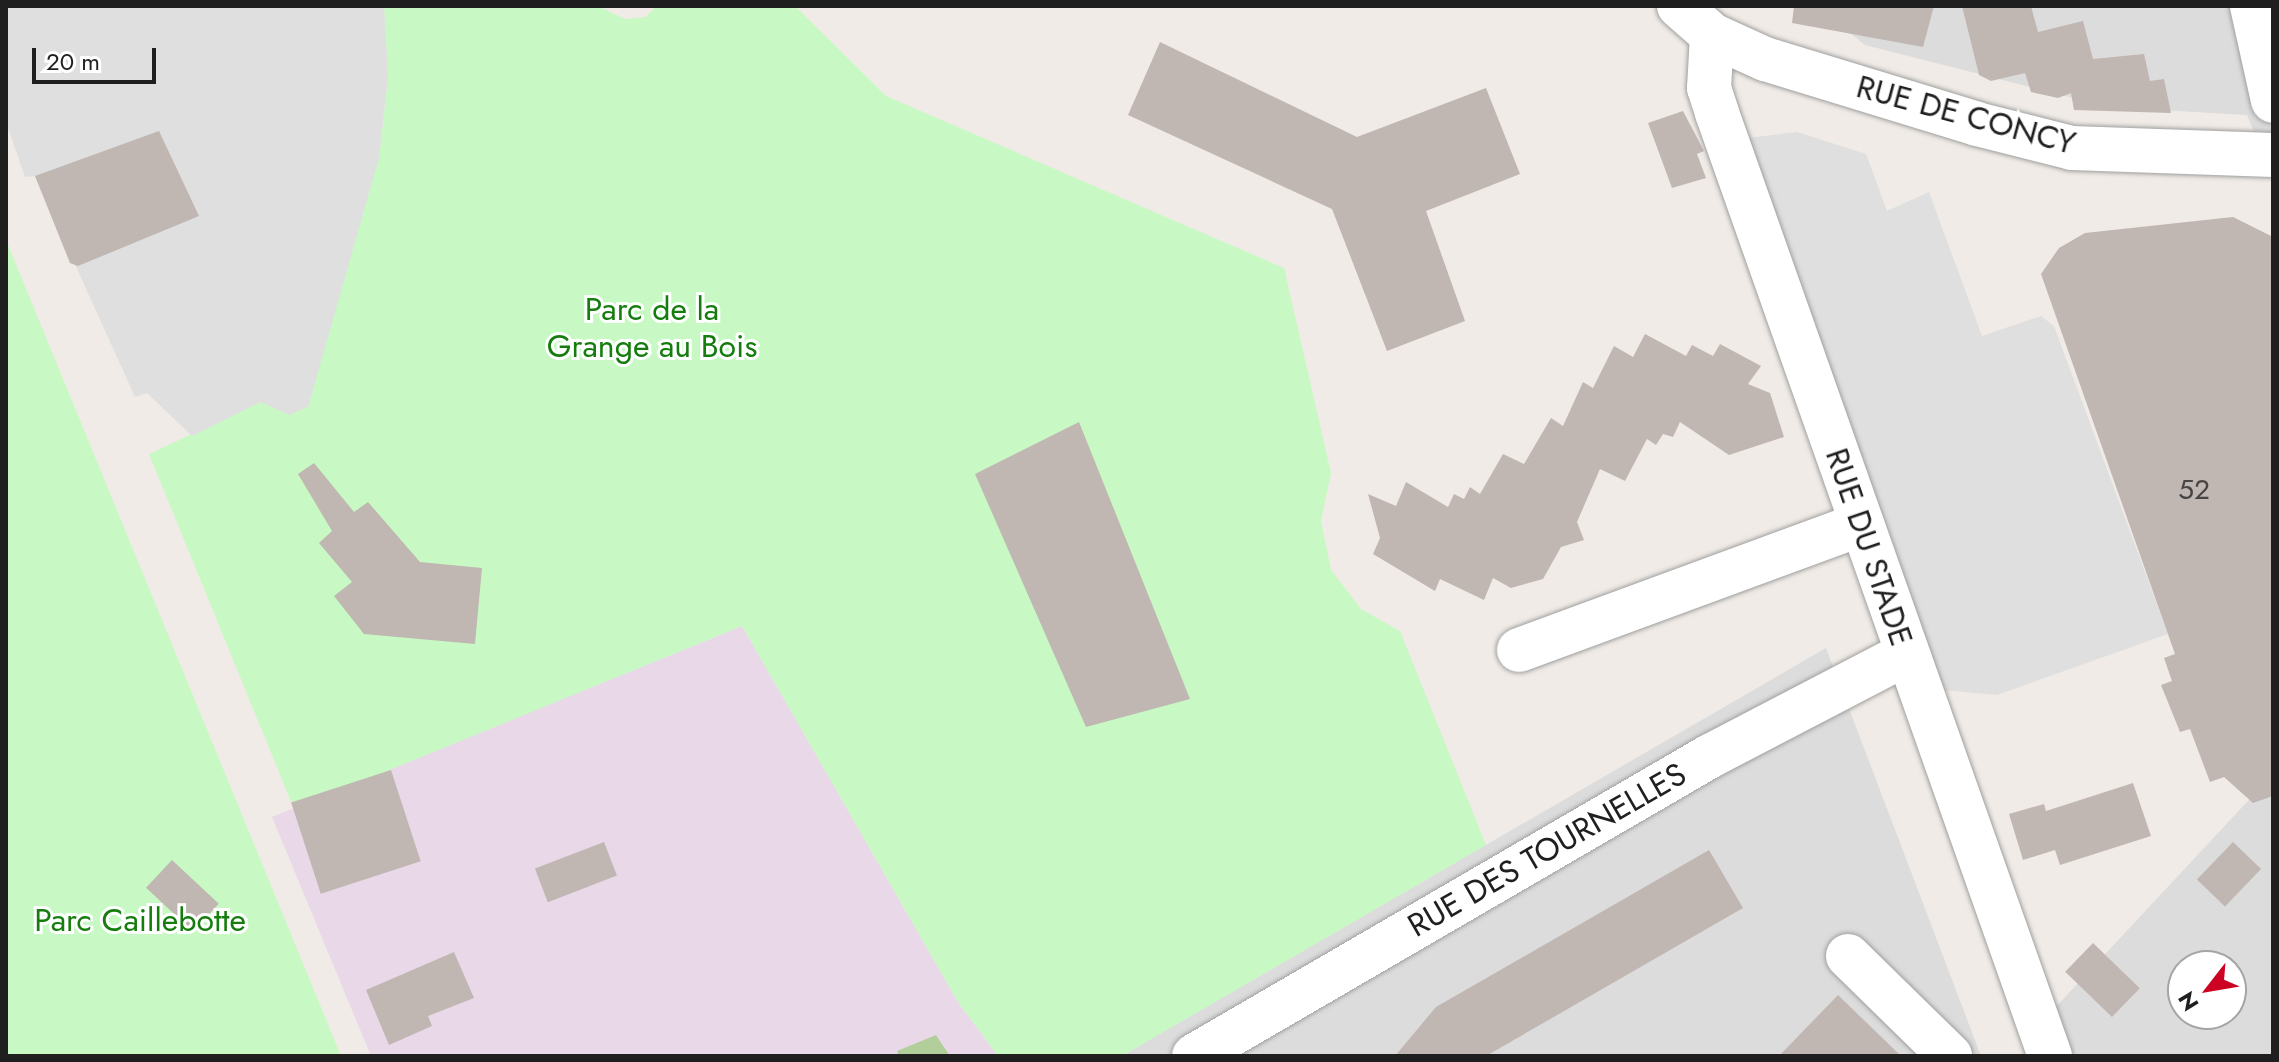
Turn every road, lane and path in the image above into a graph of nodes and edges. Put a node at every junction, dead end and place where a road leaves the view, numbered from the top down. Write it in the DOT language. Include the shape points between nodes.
graph roads {
  1 [pos="1679,6"];
  2 [pos="2252,6"];
  3 [pos="1712,35"];
  4 [pos="2273,101"];
  5 [pos="2273,155"];
  6 [pos="1862,524"];
  7 [pos="1519,650"];
  8 [pos="1906,654"];
  9 [pos="1848,956"];
  10 [pos="1194,1056"];
  11 [pos="1950,1056"];
  12 [pos="2050,1056"];
  1 -- 3 [label="street, RUE DE CONCY"];
  2 -- 4 [label="street"];
  3 -- 5 [label="street, RUE DE CONCY" via="1765,59 2072,148"];
  3 -- 6 [label="street, RUE DU STADE" via="1713,101"];
  6 -- 7 [label="street"];
  6 -- 8 [label="street, RUE DU STADE"];
  8 -- 10 [label="street, RUE DES TOURNELLES" via="1710,756"];
  8 -- 12 [label="street, RUE DU STADE"];
  9 -- 11 [label="street"];
}
